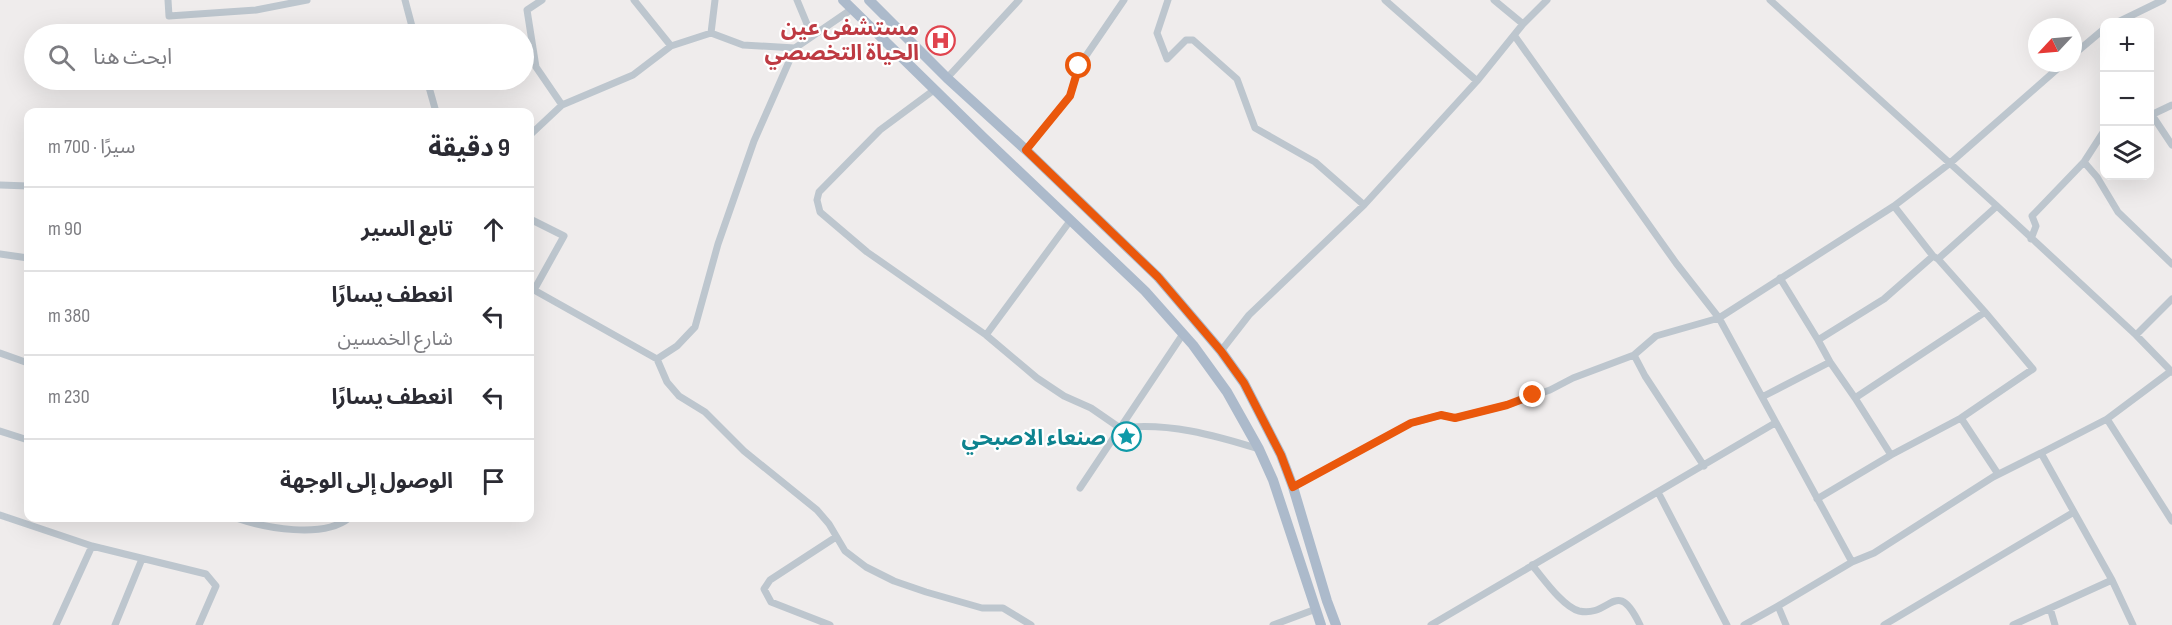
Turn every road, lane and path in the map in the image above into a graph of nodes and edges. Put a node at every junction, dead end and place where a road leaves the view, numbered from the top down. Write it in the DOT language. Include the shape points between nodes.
graph roads {
  1 [pos="168,0"];
  2 [pos="307,0"];
  3 [pos="405,0"];
  4 [pos="542,0"];
  5 [pos="634,0"];
  6 [pos="715,0"];
  7 [pos="797,0"];
  8 [pos="843,0"];
  9 [pos="869,0"];
  10 [pos="1124,0"];
  11 [pos="1168,0"];
  12 [pos="1385,0"];
  13 [pos="1494,0"];
  14 [pos="1547,0"];
  15 [pos="1770,0"];
  16 [pos="2163,0"];
  17 [pos="1016,1"];
  18 [pos="852,9"];
  19 [pos="2126,18"];
  20 [pos="411,24"];
  21 [pos="529,24"];
  22 [pos="1523,24"];
  23 [pos="2100,32"];
  24 [pos="711,33"];
  25 [pos="1514,35"];
  26 [pos="812,36"];
  27 [pos="671,46"];
  28 [pos="2082,47"];
  29 [pos="795,48"];
  30 [pos="534,54"];
  31 [pos="2054,72"];
  32 [pos="947,78"];
  33 [pos="1477,81"];
  34 [pos="430,90"];
  35 [pos="934,90"];
  36 [pos="562,105"];
  37 [pos="2172,105"];
  38 [pos="435,108"];
  39 [pos="2154,112"];
  40 [pos="2154,119"];
  41 [pos="995,123"];
  42 [pos="534,131"];
  43 [pos="2100,137"];
  44 [pos="984,138"];
  45 [pos="2172,145"];
  46 [pos="1026,150"];
  47 [pos="2084,162"];
  48 [pos="1949,164"];
  49 [pos="0,185"];
  50 [pos="24,186"];
  51 [pos="1364,205"];
  52 [pos="1894,206"];
  53 [pos="1997,206"];
  54 [pos="534,221"];
  55 [pos="1071,221"];
  56 [pos="2031,239"];
  57 [pos="0,254"];
  58 [pos="24,257"];
  59 [pos="1935,257"];
  60 [pos="2172,264"];
  61 [pos="1780,278"];
  62 [pos="534,286"];
  63 [pos="534,290"];
  64 [pos="2172,299"];
  65 [pos="1985,312"];
  66 [pos="1719,318"];
  67 [pos="1183,334"];
  68 [pos="986,335"];
  69 [pos="2136,335"];
  70 [pos="1818,340"];
  71 [pos="1221,351"];
  72 [pos="0,353"];
  73 [pos="1634,355"];
  74 [pos="657,359"];
  75 [pos="24,362"];
  76 [pos="1830,362"];
  77 [pos="2171,371"];
  78 [pos="1244,383"];
  79 [pos="1227,393"];
  80 [pos="1762,397"];
  81 [pos="1855,398"];
  82 [pos="1961,418"];
  83 [pos="2107,419"];
  84 [pos="1775,423"];
  85 [pos="1120,428"];
  86 [pos="0,431"];
  87 [pos="24,439"];
  88 [pos="1259,449"];
  89 [pos="2041,453"];
  90 [pos="1891,454"];
  91 [pos="1704,466"];
  92 [pos="1998,474"];
  93 [pos="1293,487"];
  94 [pos="1080,488"];
  95 [pos="1658,492"];
  96 [pos="1817,500"];
  97 [pos="2074,512"];
  98 [pos="0,515"];
  99 [pos="2172,521"];
  100 [pos="248,522"];
  101 [pos="343,522"];
  102 [pos="836,537"];
  103 [pos="92,546"];
  104 [pos="142,559"];
  105 [pos="1852,562"];
  106 [pos="1532,565"];
  107 [pos="2112,580"];
  108 [pos="1778,606"];
  109 [pos="2050,608"];
  110 [pos="1316,609"];
  111 [pos="56,625"];
  112 [pos="115,625"];
  113 [pos="199,625"];
  114 [pos="830,625"];
  115 [pos="1031,625"];
  116 [pos="1273,625"];
  117 [pos="1321,625"];
  118 [pos="1336,625"];
  119 [pos="1431,625"];
  120 [pos="1640,625"];
  121 [pos="1727,625"];
  122 [pos="1744,625"];
  123 [pos="1786,625"];
  124 [pos="1884,625"];
  125 [pos="2013,625"];
  126 [pos="2055,625"];
  127 [pos="2133,625"];
  1 -- 2 [label="street" via="169,16 256,10"];
  3 -- 20 [label="street"];
  4 -- 21 [label="street" via="527,10"];
  5 -- 27 [label="street"];
  6 -- 24 [label="street"];
  7 -- 26 [label="street"];
  8 -- 18 [label="main road"];
  9 -- 32 [label="main road"];
  10 -- 46 [label="street" via="1079,66 1070,96"];
  11 -- 51 [label="street" via="1157,33 1167,59 1186,40 1193,40 1237,79 1255,128 1315,162"];
  12 -- 33 [label="street"];
  13 -- 22 [label="street"];
  14 -- 22 [label="street"];
  15 -- 48 [label="street"];
  16 -- 19 [label="street"];
  17 -- 32 [label="street"];
  18 -- 26 [label="street"];
  18 -- 35 [label="main road"];
  22 -- 25 [label="street"];
  23 -- 28 [label="street"];
  24 -- 27 [label="street"];
  24 -- 29 [label="street" via="743,45"];
  25 -- 33 [label="street"];
  25 -- 66 [label="street"];
  26 -- 29 [label="street"];
  27 -- 36 [label="street" via="633,75"];
  29 -- 74 [label="street" via="754,141 718,244 695,327"];
  30 -- 36 [label="street" via="536,67"];
  31 -- 48 [label="street"];
  32 -- 41 [label="main road"];
  33 -- 51 [label="street"];
  34 -- 38 [label="street"];
  35 -- 44 [label="main road"];
  35 -- 68 [label="street" via="880,130 819,192 817,200 820,212 867,252"];
  36 -- 42 [label="street"];
  37 -- 39 [label="street"];
  40 -- 45 [label="street"];
  41 -- 44 [label="main road"];
  41 -- 46 [label="main road"];
  43 -- 47 [label="street"];
  44 -- 55 [label="main road"];
  46 -- 71 [label="main road" via="1158,277"];
  47 -- 56 [label="street" via="2032,216 2036,226"];
  47 -- 60 [label="street" via="2118,212"];
  48 -- 52 [label="street"];
  48 -- 53 [label="street"];
  49 -- 50 [label="street"];
  51 -- 71 [label="street" via="1249,315"];
  52 -- 59 [label="street"];
  52 -- 61 [label="street"];
  53 -- 56 [label="street"];
  53 -- 59 [label="street"];
  54 -- 62 [label="street" via="564,236"];
  55 -- 67 [label="main road" via="1145,291"];
  55 -- 68 [label="street"];
  56 -- 69 [label="street"];
  57 -- 58 [label="street"];
  59 -- 65 [label="street"];
  59 -- 70 [label="street" via="1884,299"];
  61 -- 66 [label="street"];
  61 -- 70 [label="street"];
  63 -- 74 [label="street"];
  64 -- 69 [label="street"];
  65 -- 81 [label="street"];
  65 -- 82 [label="street" via="2033,369"];
  66 -- 73 [label="street" via="1656,336"];
  66 -- 80 [label="street"];
  67 -- 79 [label="main road"];
  67 -- 85 [label="street"];
  68 -- 85 [label="street" via="1037,378"];
  69 -- 77 [label="street"];
  70 -- 76 [label="street"];
  71 -- 78 [label="main road"];
  72 -- 75 [label="street"];
  73 -- 91 [label="street"];
  73 -- 93 [label="street" via="1507,405 1455,418 1441,415 1411,423"];
  74 -- 102 [label="street" via="667,382 679,396 705,412 744,451 817,510"];
  76 -- 80 [label="street"];
  76 -- 81 [label="street"];
  77 -- 83 [label="street"];
  78 -- 79 [label="main road"];
  78 -- 93 [label="main road"];
  79 -- 88 [label="main road"];
  80 -- 84 [label="street"];
  81 -- 90 [label="street"];
  82 -- 90 [label="street"];
  82 -- 92 [label="street"];
  83 -- 89 [label="street"];
  83 -- 99 [label="street"];
  84 -- 91 [label="street"];
  84 -- 96 [label="street"];
  85 -- 88 [label="street" via="1179,428"];
  85 -- 94 [label="street"];
  86 -- 87 [label="street"];
  88 -- 110 [label="main road" via="1274,480"];
  89 -- 92 [label="street"];
  89 -- 97 [label="street"];
  90 -- 96 [label="street"];
  91 -- 95 [label="street"];
  92 -- 105 [label="street" via="1874,553"];
  93 -- 118 [label="main road"];
  95 -- 106 [label="street"];
  95 -- 121 [label="street"];
  96 -- 105 [label="street"];
  97 -- 107 [label="street"];
  97 -- 124 [label="street"];
  98 -- 103 [label="street"];
  100 -- 101 [label="street" via="308,531"];
  102 -- 114 [label="street" via="770,580 764,589 771,602"];
  102 -- 115 [label="street" via="852,557 894,580 982,608 1004,608"];
  103 -- 104 [label="street"];
  103 -- 111 [label="street"];
  104 -- 112 [label="street"];
  104 -- 113 [label="street" via="206,574 216,586"];
  105 -- 108 [label="street"];
  106 -- 119 [label="street"];
  106 -- 120 [label="street" via="1568,606 1590,612 1620,600 1633,610"];
  107 -- 109 [label="street"];
  107 -- 127 [label="street"];
  108 -- 122 [label="street"];
  108 -- 123 [label="street"];
  109 -- 125 [label="street"];
  109 -- 126 [label="street"];
  110 -- 116 [label="street"];
  110 -- 117 [label="main road"];
}
